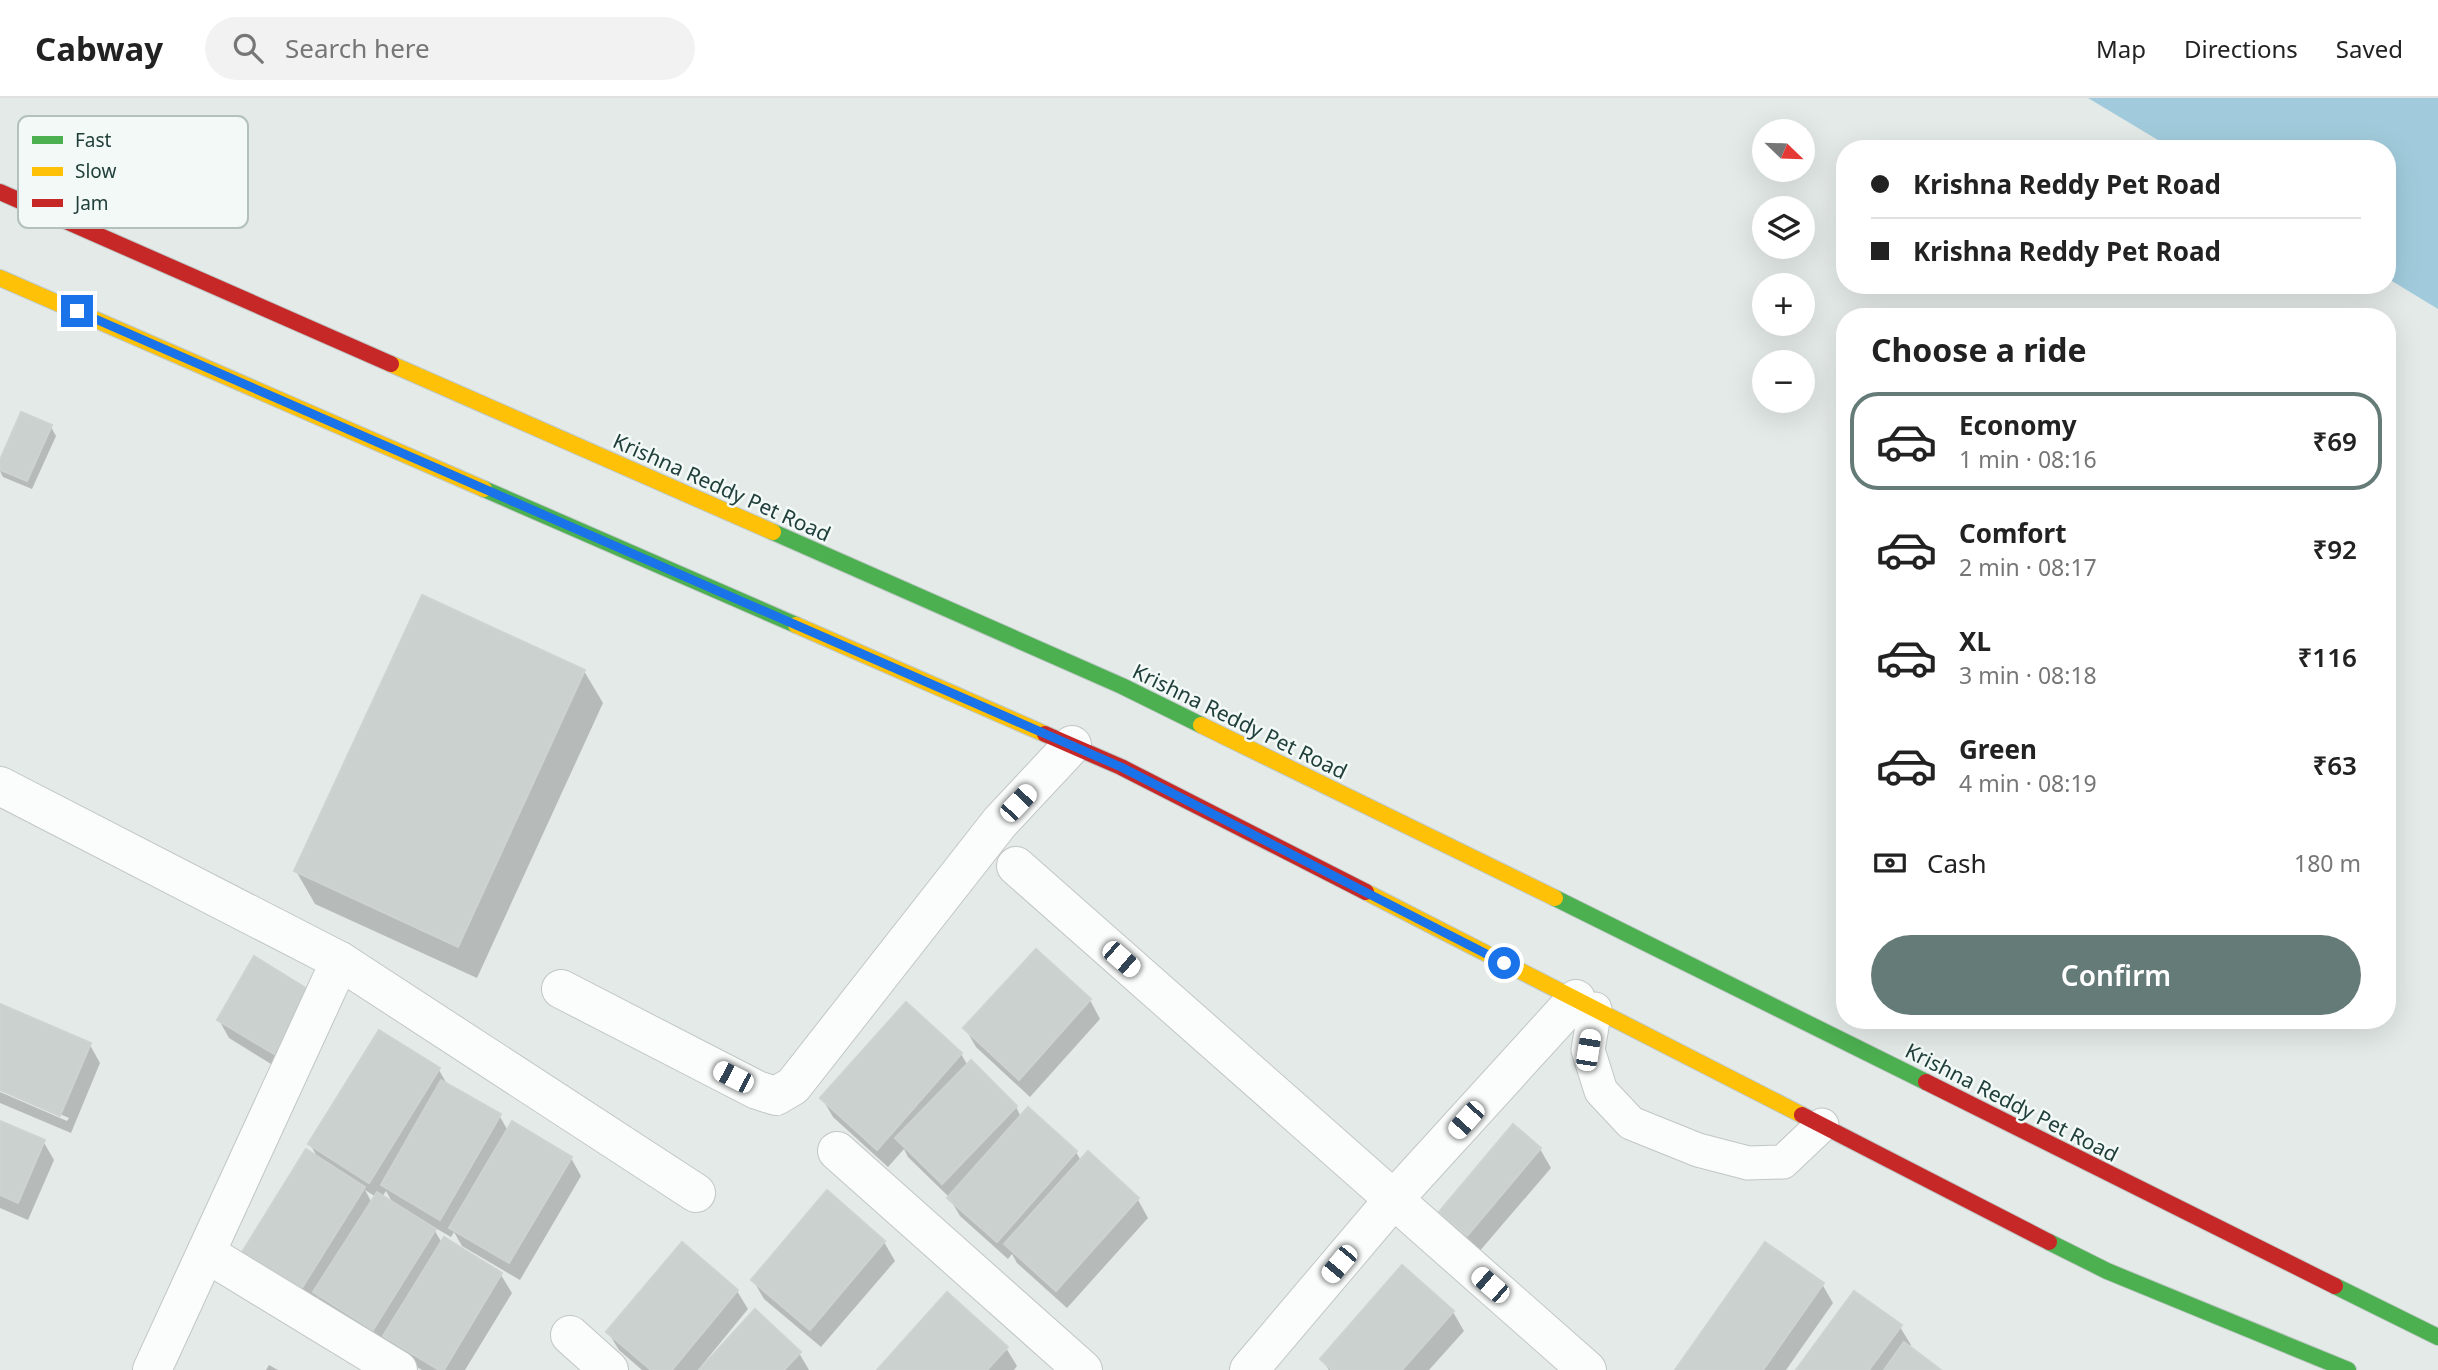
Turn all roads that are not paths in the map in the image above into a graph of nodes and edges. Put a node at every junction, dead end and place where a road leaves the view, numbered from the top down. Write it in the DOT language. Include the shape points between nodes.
graph roads {
  1 [pos="0,192"];
  2 [pos="18,200"];
  3 [pos="82,228"];
  4 [pos="2,285"];
  5 [pos="1072,745"];
  6 [pos="0,786"];
  7 [pos="1016,866"];
  8 [pos="340,961"];
  9 [pos="561,989"];
  10 [pos="1586,1004"];
  11 [pos="1822,1125"];
  12 [pos="837,1151"];
  13 [pos="696,1193"];
  14 [pos="1393,1200"];
  15 [pos="206,1253"];
  16 [pos="570,1335"];
  17 [pos="2438,1337"];
  18 [pos="152,1370"];
  19 [pos="398,1370"];
  20 [pos="609,1370"];
  21 [pos="1083,1370"];
  22 [pos="1249,1370"];
  23 [pos="1587,1370"];
  24 [pos="2348,1370"];
  1 -- 2 [label="main road, Krishna Reddy Pet Road"];
  3 -- 17 [label="main road, Krishna Reddy Pet Road" via="1122,687"];
  4 -- 5 [label="main road"];
  5 -- 9 [label="street" via="1000,822 793,1086 776,1096"];
  5 -- 10 [label="main road"];
  6 -- 8 [label="street"];
  7 -- 14 [label="street"];
  8 -- 13 [label="street"];
  8 -- 15 [label="street"];
  10 -- 11 [label="main road"];
  10 -- 11 [label="lane" via="1588,1050 1601,1091 1631,1123 1698,1150 1748,1163 1783,1162"];
  10 -- 14 [label="street"];
  11 -- 24 [label="main road" via="2107,1271"];
  12 -- 21 [label="street"];
  14 -- 22 [label="street"];
  14 -- 23 [label="street"];
  15 -- 18 [label="street"];
  15 -- 19 [label="street"];
  16 -- 20 [label="street"];
}
